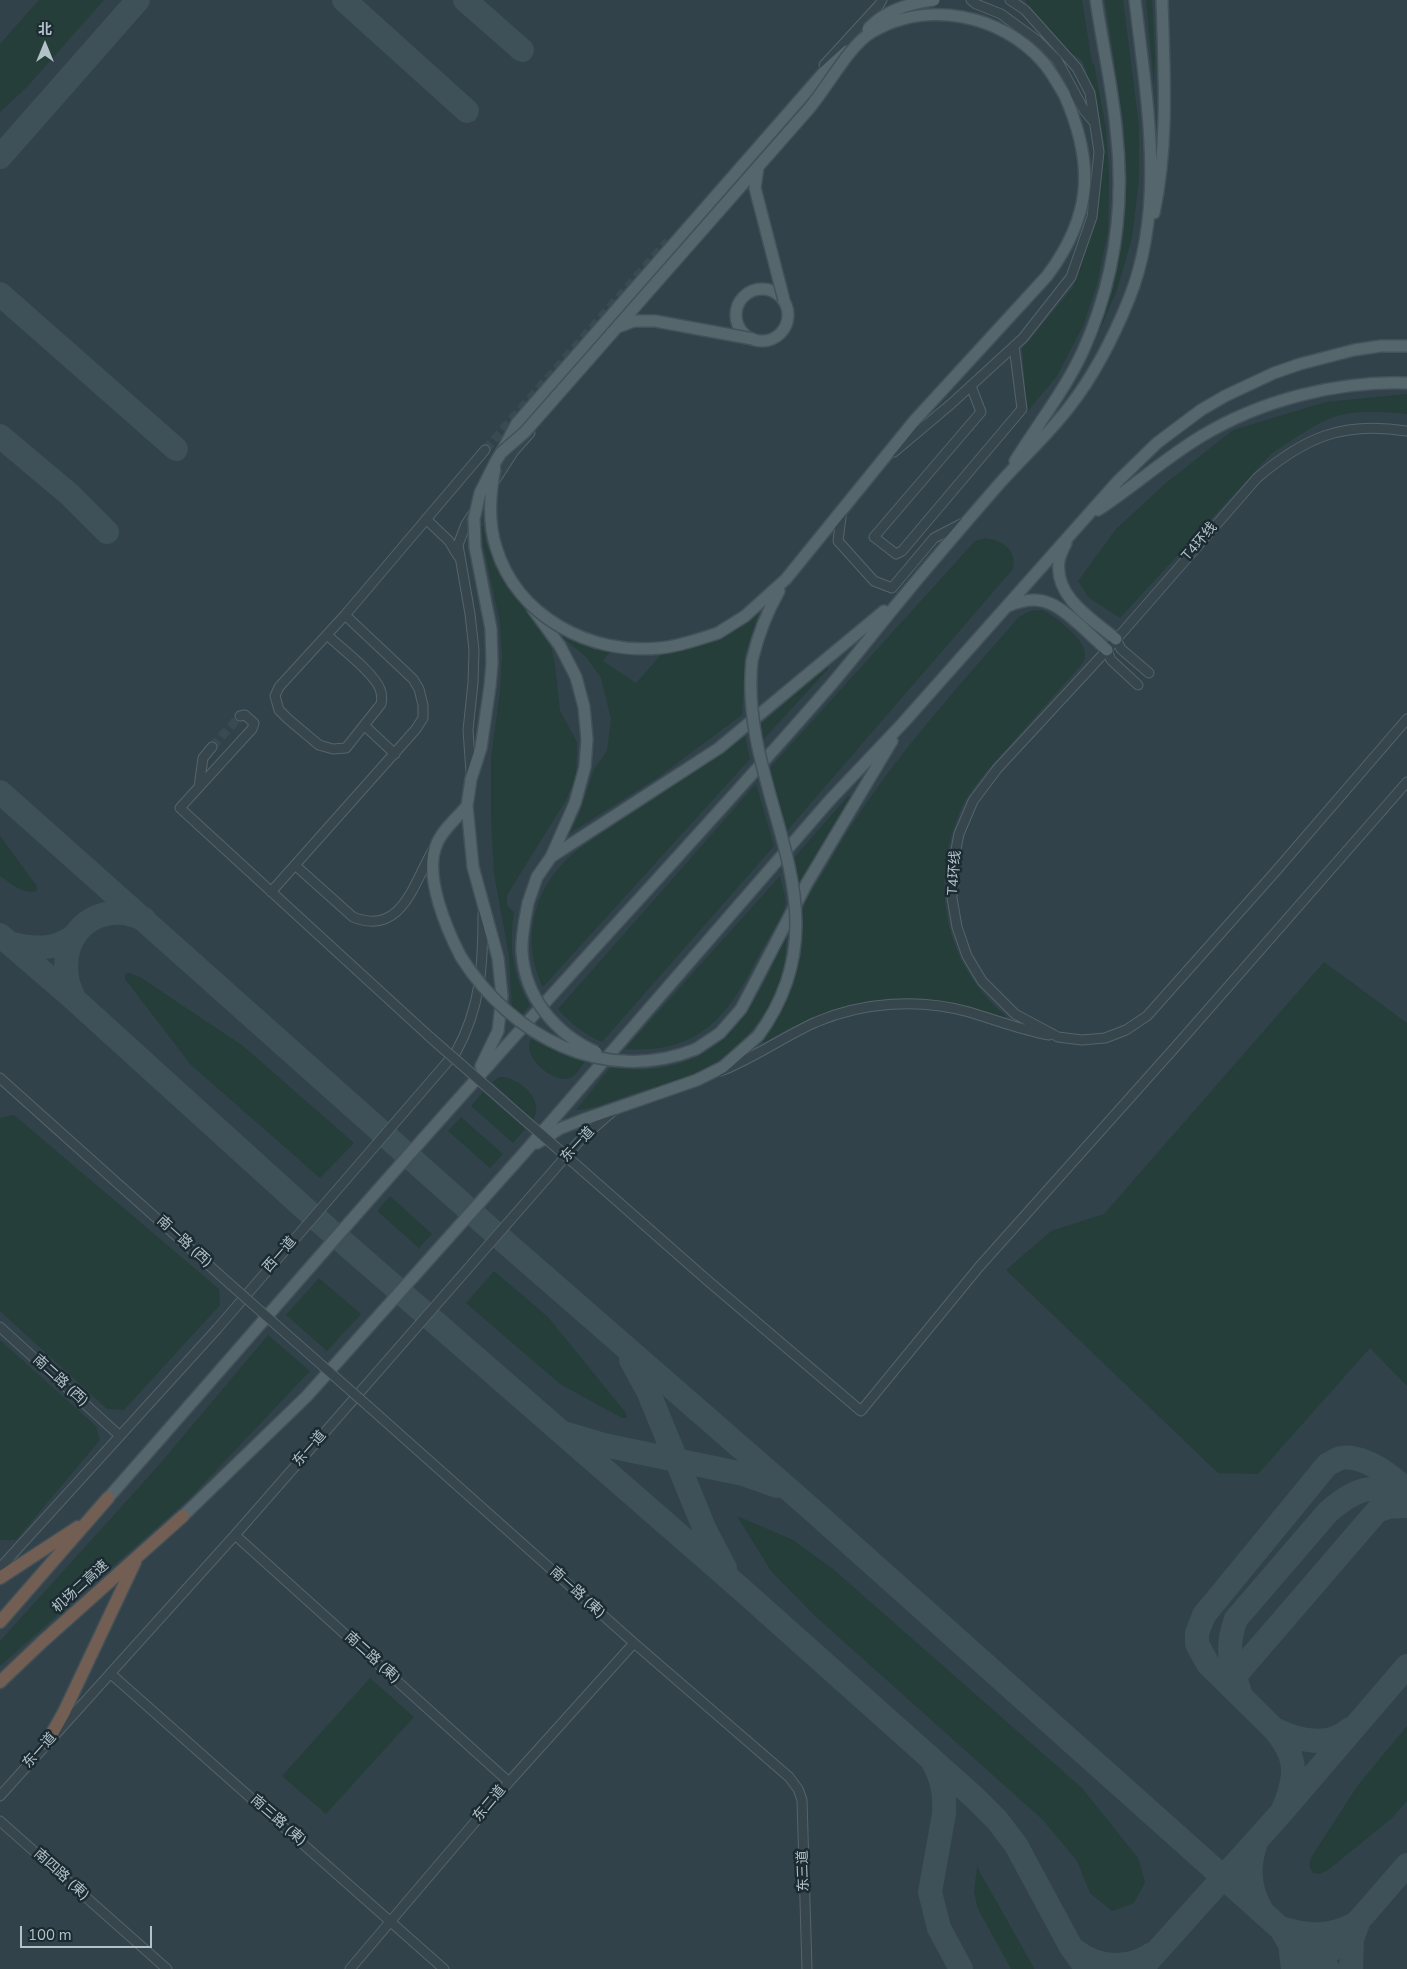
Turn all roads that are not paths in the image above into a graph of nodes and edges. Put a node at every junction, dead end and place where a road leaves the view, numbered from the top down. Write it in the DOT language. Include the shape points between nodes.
graph roads {
  1 [pos="901,0"];
  2 [pos="934,0"];
  3 [pos="971,0"];
  4 [pos="1010,0"];
  5 [pos="1096,0"];
  6 [pos="1162,0"];
  7 [pos="1135,1"];
  8 [pos="882,2"];
  9 [pos="860,40"];
  10 [pos="796,97"];
  11 [pos="1094,122"];
  12 [pos="758,168"];
  13 [pos="1146,241"];
  14 [pos="784,300"];
  15 [pos="617,328"];
  16 [pos="754,339"];
  17 [pos="1407,340"];
  18 [pos="1014,346"];
  19 [pos="1381,346"];
  20 [pos="1407,346"];
  21 [pos="1407,383"];
  22 [pos="971,386"];
  23 [pos="1407,431"];
  24 [pos="485,450"];
  25 [pos="499,457"];
  26 [pos="878,465"];
  27 [pos="1005,477"];
  28 [pos="842,510"];
  29 [pos="426,519"];
  30 [pos="1084,519"];
  31 [pos="968,520"];
  32 [pos="1067,538"];
  33 [pos="460,564"];
  34 [pos="786,578"];
  35 [pos="905,594"];
  36 [pos="528,601"];
  37 [pos="1006,607"];
  38 [pos="345,615"];
  39 [pos="327,635"];
  40 [pos="1116,639"];
  41 [pos="1106,650"];
  42 [pos="1148,673"];
  43 [pos="1138,685"];
  44 [pos="240,716"];
  45 [pos="1407,719"];
  46 [pos="903,723"];
  47 [pos="365,726"];
  48 [pos="212,746"];
  49 [pos="394,754"];
  50 [pos="471,779"];
  51 [pos="1407,782"];
  52 [pos="199,787"];
  53 [pos="466,806"];
  54 [pos="436,846"];
  55 [pos="551,857"];
  56 [pos="296,866"];
  57 [pos="271,892"];
  58 [pos="483,906"];
  59 [pos="1058,1037"];
  60 [pos="614,1060"];
  61 [pos="697,1080"];
  62 [pos="1,1081"];
  63 [pos="469,1087"];
  64 [pos="622,1104"];
  65 [pos="524,1153"];
  66 [pos="0,1328"];
  67 [pos="368,1406"];
  68 [pos="119,1435"];
  69 [pos="108,1498"];
  70 [pos="183,1516"];
  71 [pos="91,1519"];
  72 [pos="235,1534"];
  73 [pos="137,1556"];
  74 [pos="0,1568"];
  75 [pos="0,1578"];
  76 [pos="0,1622"];
  77 [pos="634,1643"];
  78 [pos="111,1674"];
  79 [pos="0,1682"];
  80 [pos="46,1744"];
  81 [pos="789,1777"];
  82 [pos="509,1782"];
  83 [pos="0,1796"];
  84 [pos="0,1821"];
  85 [pos="391,1922"];
  86 [pos="167,1969"];
  87 [pos="350,1969"];
  88 [pos="444,1969"];
  89 [pos="808,1969"];
  1 -- 33 [label="street" via="514,451 466,524 458,545"];
  2 -- 9 [label="main road, bridge" via="894,11 870,27"];
  3 -- 11 [label="street" via="1001,14 1038,41 1057,60"];
  4 -- 11 [label="street" via="1025,10 1077,68 1090,93"];
  5 -- 27 [label="main road" via="1118,153 1119,205 1112,259 1100,306 1082,352 1060,393"];
  6 -- 13 [label="main road" via="1162,157 1158,196"];
  7 -- 13 [label="main road" via="1149,142"];
  8 -- 10 [label="street"];
  9 -- 12 [label="main road, bridge" via="812,106"];
  9 -- 25 [label="main road, bridge" via="824,72 517,423"];
  9 -- 26 [label="main road, bridge" via="890,23 931,14 966,17 992,25 1028,47 1055,78 1078,128 1084,156 1085,186 1079,218 1068,246 1047,276"];
  11 -- 18 [label="street" via="1099,152 1092,217 1071,277"];
  12 -- 14 [label="main road, bridge" via="755,188"];
  12 -- 15 [label="main road, bridge"];
  13 -- 27 [label="main road" via="1131,294 1087,383 1038,444"];
  14 -- 16 [label="main road" via="788,316 782,331 769,340"];
  14 -- 16 [label="main road, bridge" via="771,290 760,289 749,292 741,300 737,320 744,333"];
  15 -- 16 [label="main road, bridge" via="634,321 655,321"];
  15 -- 25 [label="main road, bridge"];
  17 -- 19 [label="main road"];
  18 -- 22 [label="street"];
  18 -- 22 [label="street" via="1022,409 902,551 896,554 874,537 982,412"];
  19 -- 20 [label="main road"];
  19 -- 30 [label="main road" via="1300,364 1225,396 1157,443"];
  21 -- 30 [label="main road" via="1340,387 1301,395 1248,413 1202,436"];
  22 -- 26 [label="street"];
  23 -- 40 [label="street, T4环线" via="1359,427 1303,444 1280,458 1257,478"];
  24 -- 29 [label="street"];
  25 -- 36 [label="main road, bridge" via="492,484 491,515 496,546 508,575"];
  25 -- 50 [label="main road, bridge" via="480,493 474,519 475,547 491,629 492,663 481,748"];
  26 -- 28 [label="main road"];
  27 -- 31 [label="main road"];
  28 -- 31 [label="street" via="838,541 874,581 892,588 934,538"];
  28 -- 34 [label="main road"];
  29 -- 33 [label="street" via="449,541"];
  29 -- 38 [label="street"];
  30 -- 32 [label="main road"];
  31 -- 35 [label="main road"];
  32 -- 37 [label="main road"];
  32 -- 40 [label="main road" via="1059,561 1064,591 1072,602"];
  33 -- 50 [label="street" via="474,650 468,730"];
  34 -- 36 [label="main road, bridge" via="745,616 718,633 659,648 617,647 578,636 538,612"];
  34 -- 61 [label="main road, bridge" via="765,617 752,661 750,698 797,915 793,967 773,1016 758,1036 723,1067"];
  35 -- 55 [label="main road" via="719,748"];
  35 -- 63 [label="main road" via="831,684"];
  36 -- 55 [label="main road, bridge" via="569,659 584,707 587,739 585,767 575,803"];
  37 -- 41 [label="main road" via="1021,601 1050,603"];
  37 -- 46 [label="main road"];
  38 -- 39 [label="street"];
  38 -- 49 [label="street" via="413,679 419,689 423,718"];
  39 -- 47 [label="street" via="380,687 381,704"];
  39 -- 47 [label="street" via="280,687 275,696 276,703 288,719 324,747 346,748"];
  40 -- 41 [label="street, T4环线"];
  40 -- 42 [label="street" via="1120,649"];
  41 -- 43 [label="street" via="1111,660"];
  41 -- 59 [label="street, T4环线" via="997,769 973,801 959,834 953,865 952,898 957,927 967,956 982,981 1016,1014"];
  44 -- 52 [label="street" via="245,714 253,721 252,728"];
  45 -- 59 [label="street, T4环线" via="1147,1016 1126,1030 1104,1038"];
  46 -- 60 [label="main road, bridge" via="807,883 741,1009 720,1033 696,1049 660,1060"];
  46 -- 65 [label="main road" via="830,800"];
  47 -- 49 [label="street"];
  48 -- 52 [label="street" via="202,758"];
  49 -- 56 [label="street"];
  50 -- 53 [label="main road"];
  51 -- 57 [label="street, bridge" via="979,1267 861,1411 431,1038"];
  52 -- 57 [label="street" via="180,808"];
  53 -- 54 [label="main road"];
  53 -- 58 [label="main road" via="470,853"];
  54 -- 56 [label="street" via="406,903 392,916 372,922 353,917"];
  54 -- 60 [label="main road, bridge" via="436,891 449,934 477,981 496,1002 526,1026 568,1048"];
  55 -- 60 [label="main road, bridge" via="537,877 528,903 522,952 526,975 542,1011 565,1033"];
  56 -- 57 [label="street"];
  58 -- 63 [label="main road" via="498,958 502,996 498,1031"];
  58 -- 68 [label="street, 西一道" via="480,984 468,1030 456,1052 217,1328"];
  59 -- 61 [label="street" via="940,1006 876,1005 815,1022 748,1060"];
  61 -- 64 [label="main road"];
  62 -- 67 [label="street, 南一路 (西), bridge"];
  63 -- 69 [label="main road"];
  64 -- 65 [label="main road" via="559,1130"];
  64 -- 72 [label="street, 东一道" via="582,1138"];
  65 -- 70 [label="main road" via="307,1396"];
  66 -- 68 [label="street, 南二路 (西)"];
  67 -- 77 [label="street, 南一路 (東)"];
  68 -- 74 [label="street, 西一道"];
  69 -- 71 [label="highway"];
  70 -- 73 [label="highway, 机场二高速"];
  71 -- 75 [label="highway"];
  71 -- 76 [label="highway"];
  72 -- 78 [label="street, 东一道"];
  72 -- 82 [label="street, 南二路 (東)"];
  73 -- 79 [label="highway, 机场二高速"];
  73 -- 80 [label="highway"];
  77 -- 81 [label="street, 南一路 (東)"];
  77 -- 82 [label="street, 东二道"];
  78 -- 80 [label="street, 东一道"];
  78 -- 85 [label="street, 南三路 (東)"];
  80 -- 83 [label="street, 东一道"];
  81 -- 89 [label="street, 东三道" via="802,1800"];
  82 -- 85 [label="street, 东二道"];
  84 -- 86 [label="street, 南四路 (東)"];
  85 -- 87 [label="street, 东二道"];
  85 -- 88 [label="street, 南三路 (東)"];
}
